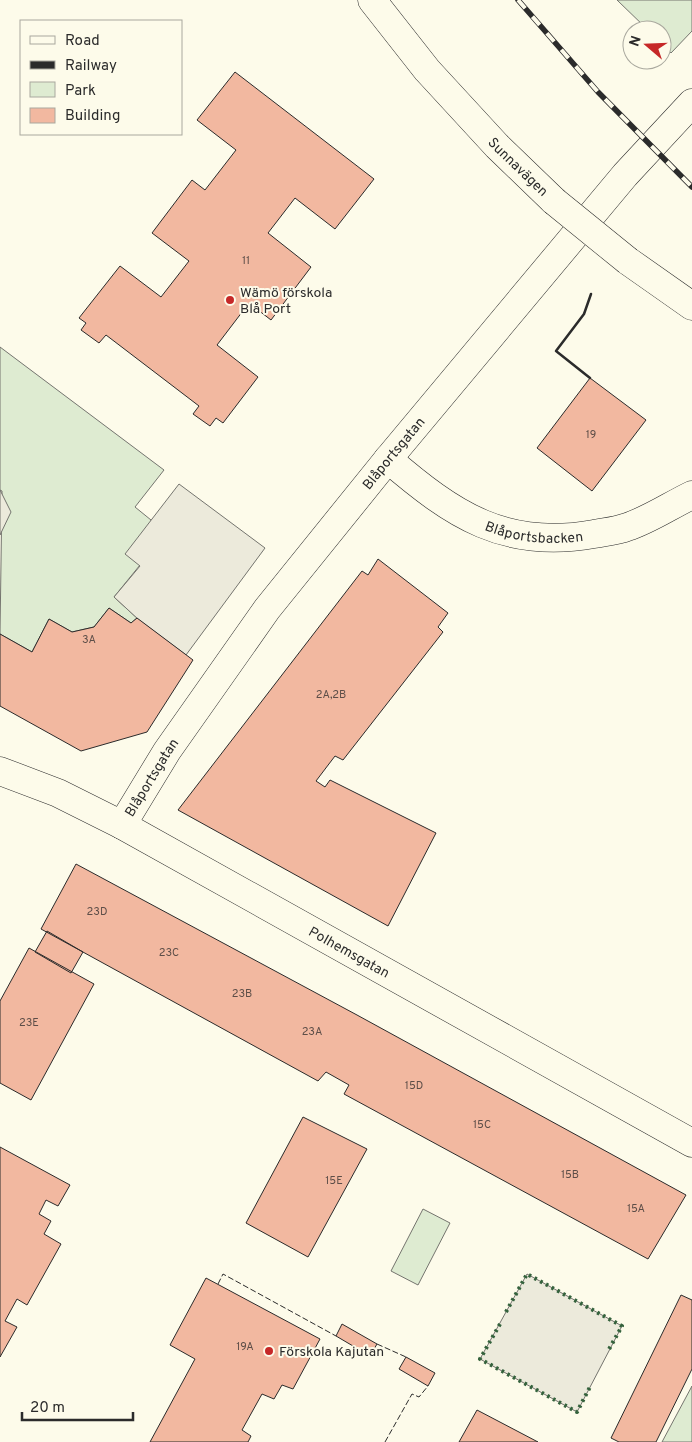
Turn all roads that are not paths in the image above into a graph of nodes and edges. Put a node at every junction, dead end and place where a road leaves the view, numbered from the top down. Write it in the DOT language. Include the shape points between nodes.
graph roads {
  1 [pos="372,0"];
  2 [pos="692,103"];
  3 [pos="692,306"];
  4 [pos="388,460"];
  5 [pos="692,495"];
  6 [pos="0,772"];
  7 [pos="122,825"];
  8 [pos="692,1143"];
  1 -- 3 [label="street, Sunnavägen, bridge" via="427,70 497,146 554,201 628,261"];
  2 -- 4 [label="street, Blåportsgatan" via="626,175"];
  4 -- 5 [label="street, Blåportsbacken" via="424,490 473,522 520,536 570,538 627,527"];
  4 -- 7 [label="street, Blåportsgatan" via="267,609 168,751"];
  6 -- 7 [label="street, Polhemsgatan" via="58,793"];
  7 -- 8 [label="street, Polhemsgatan"];
}
